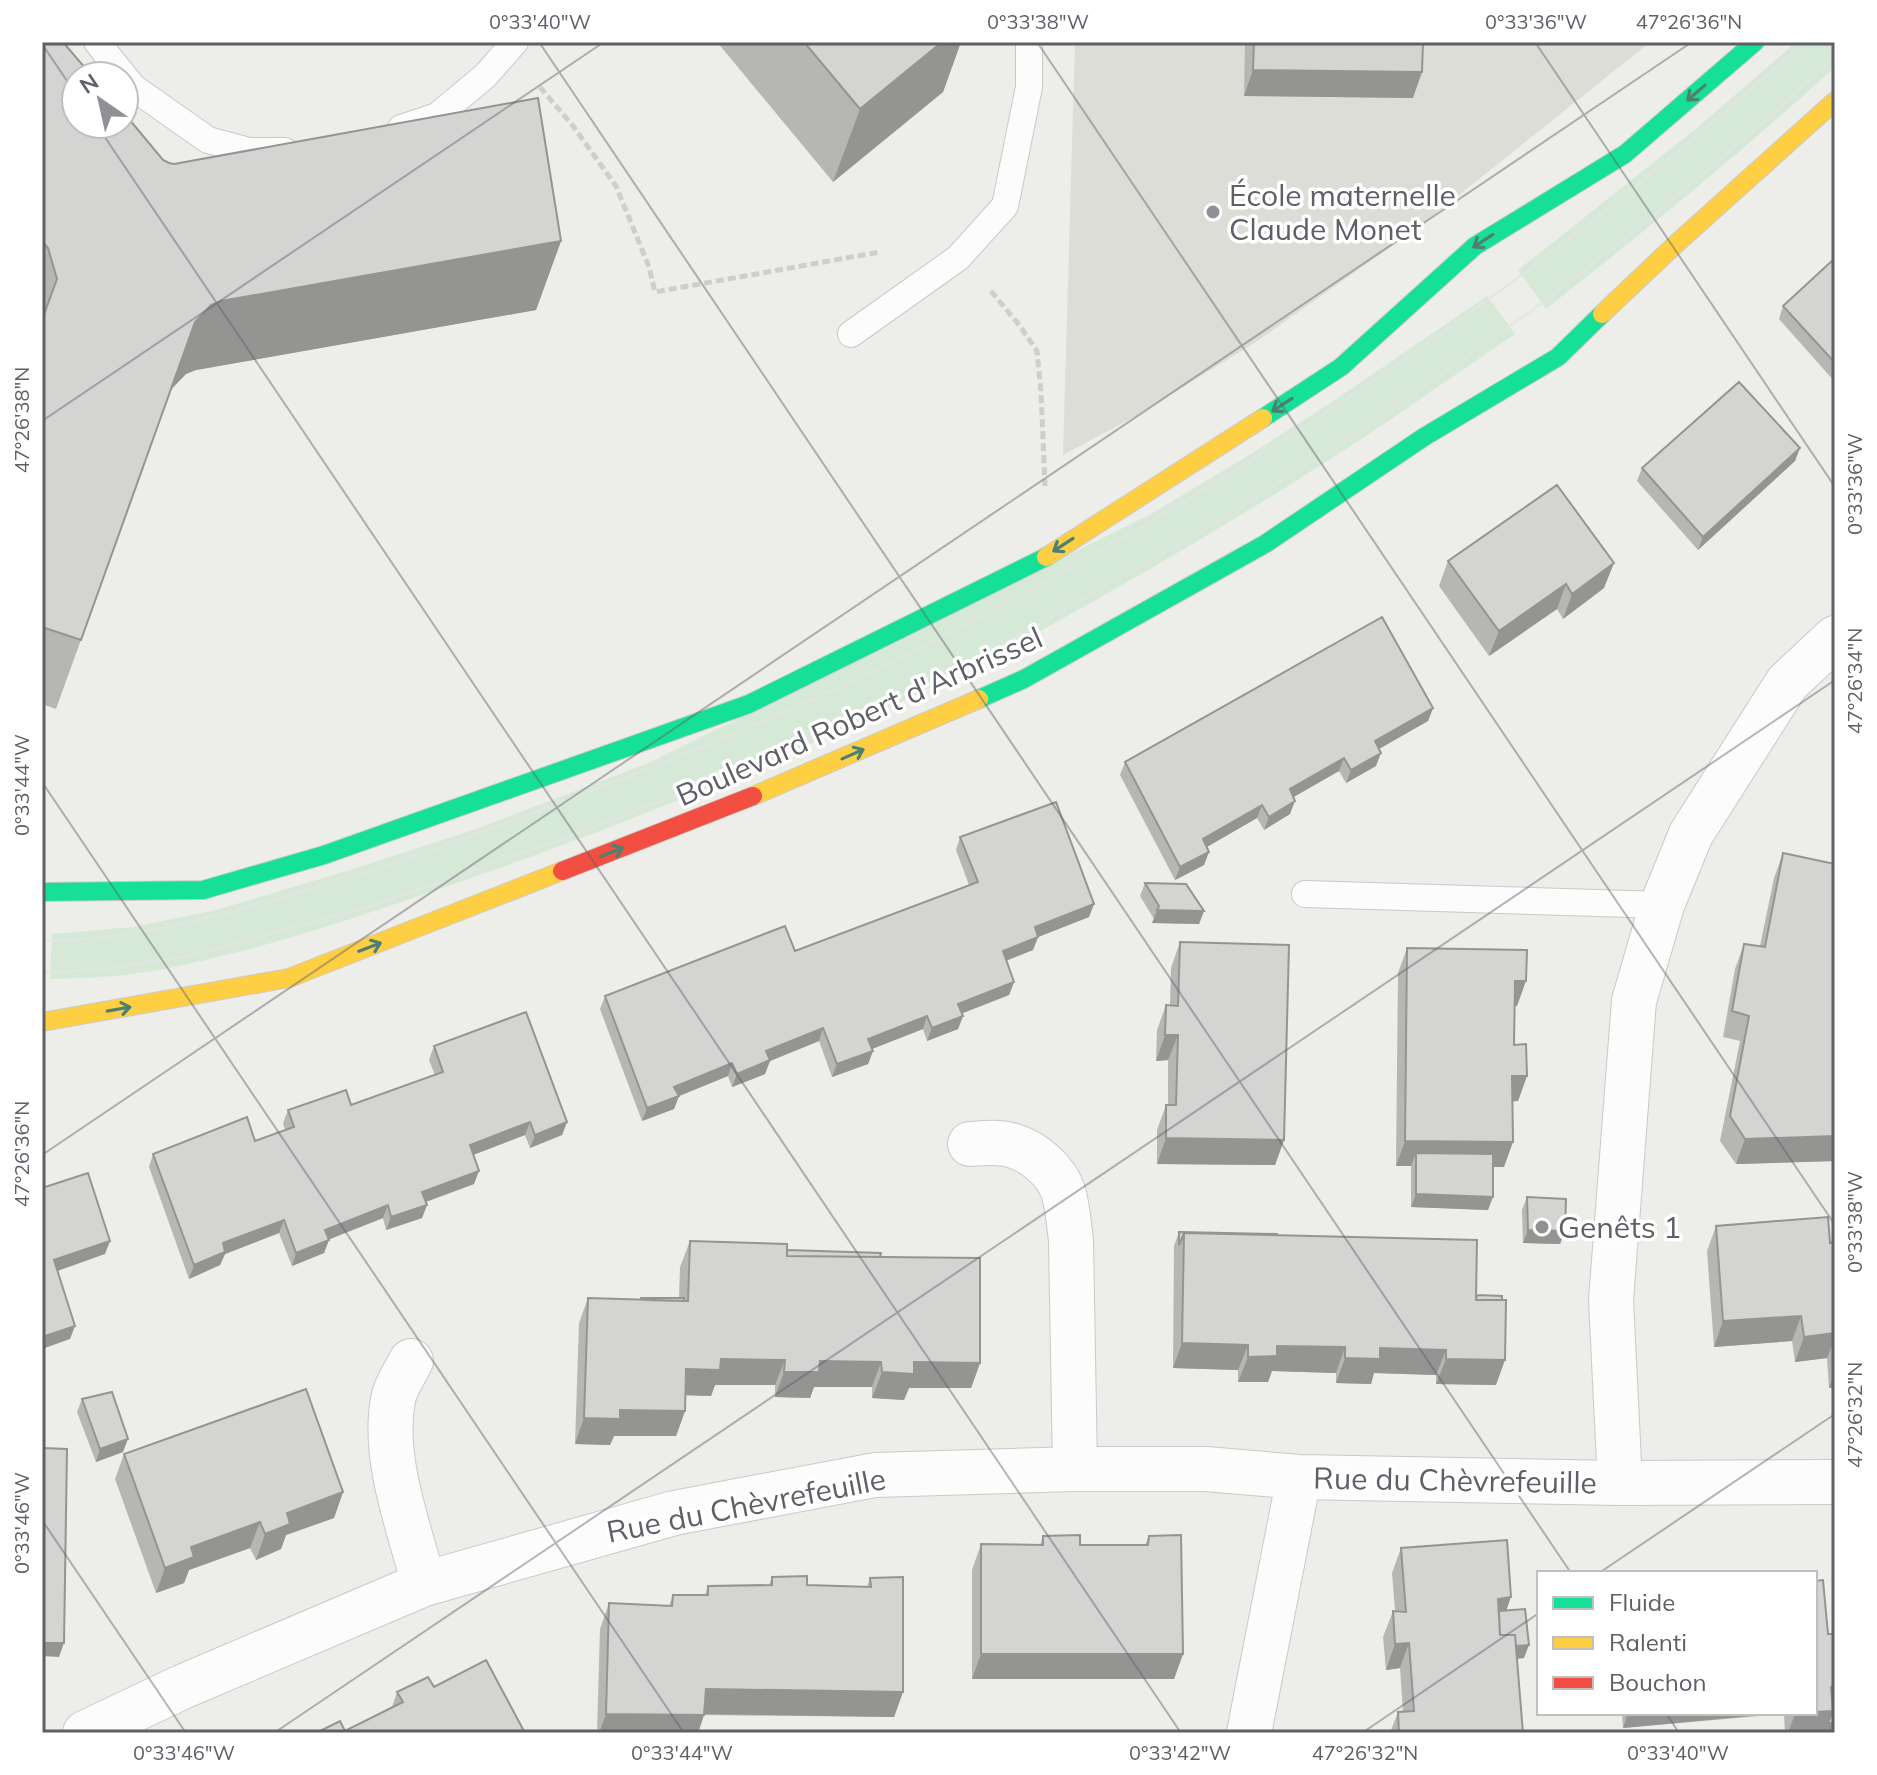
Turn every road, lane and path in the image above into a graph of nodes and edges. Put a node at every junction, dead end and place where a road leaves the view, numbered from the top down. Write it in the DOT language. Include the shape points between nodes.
graph roads {
  1 [pos="97,42"];
  2 [pos="1029,42"];
  3 [pos="1755,42"];
  4 [pos="511,46"];
  5 [pos="111,60"];
  6 [pos="140,92"];
  7 [pos="1835,101"];
  8 [pos="383,134"];
  9 [pos="313,151"];
  10 [pos="895,249"];
  11 [pos="982,280"];
  12 [pos="851,334"];
  13 [pos="1045,486"];
  14 [pos="1835,638"];
  15 [pos="42,892"];
  16 [pos="1305,894"];
  17 [pos="1662,905"];
  18 [pos="42,1022"];
  19 [pos="970,1144"];
  20 [pos="411,1361"];
  21 [pos="1075,1469"];
  22 [pos="1299,1477"];
  23 [pos="1835,1482"];
  24 [pos="1620,1483"];
  25 [pos="424,1584"];
  26 [pos="85,1733"];
  27 [pos="1249,1733"];
  1 -- 5 [label="lane"];
  2 -- 12 [label="lane" via="1029,87 1005,206 958,258"];
  3 -- 15 [label="street, Boulevard Robert d'Arbrissel, one-way" via="1625,154 1475,246 1341,367 1025,568 749,704 324,855 203,890"];
  4 -- 8 [label="lane" via="437,116"];
  4 -- 10 [label="path" via="616,186 655,292"];
  6 -- 9 [label="lane" via="208,140 249,151"];
  18 -- 7 [label="street, Boulevard Robert d'Arbrissel, one-way" via="289,978 781,785 1024,679 1265,544 1424,437 1558,357"];
  11 -- 13 [label="path" via="1037,351"];
  14 -- 17 [label="street" via="1787,683 1691,834"];
  16 -- 17 [label="lane"];
  17 -- 24 [label="street" via="1634,1001 1613,1269"];
  19 -- 21 [label="street" via="1013,1145 1033,1154 1062,1188 1071,1241"];
  20 -- 25 [label="street" via="393,1397 390,1438"];
  21 -- 22 [label="street, Rue du Chèvrefeuille" via="1206,1469"];
  21 -- 25 [label="street, Rue du Chèvrefeuille" via="875,1475 674,1513"];
  22 -- 24 [label="street, Rue du Chèvrefeuille"];
  22 -- 27 [label="street"];
  23 -- 24 [label="street, Rue du Chèvrefeuille"];
  25 -- 26 [label="street, Rue du Chèvrefeuille"];
}
